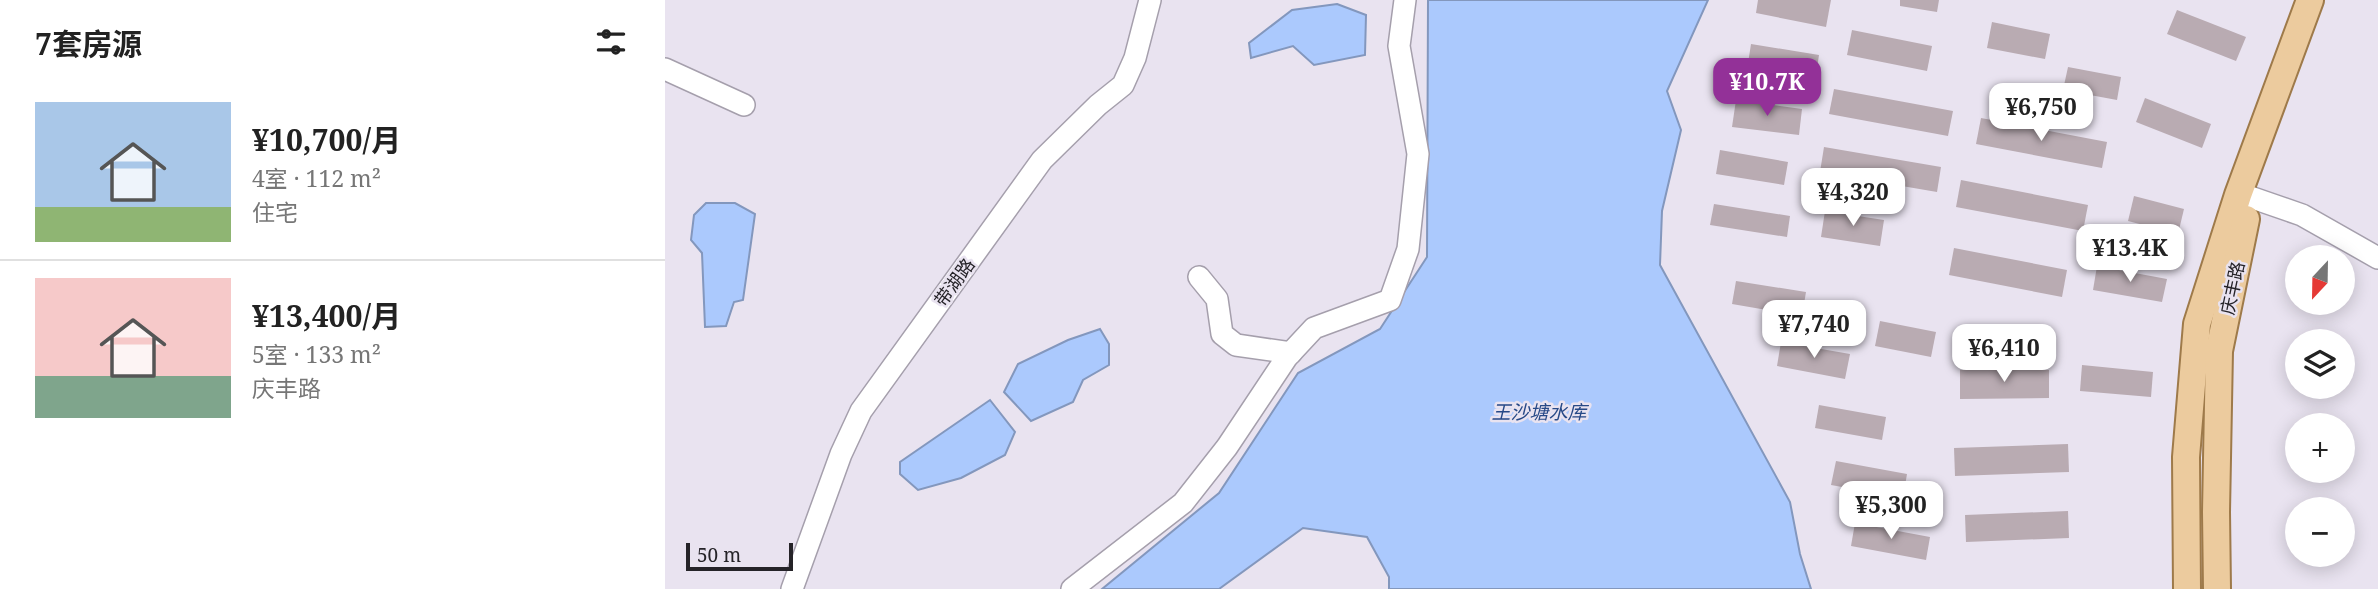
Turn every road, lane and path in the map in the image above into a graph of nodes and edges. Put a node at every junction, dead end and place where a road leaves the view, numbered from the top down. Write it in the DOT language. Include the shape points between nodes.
graph roads {
  1 [pos="1150,0"];
  2 [pos="1405,0"];
  3 [pos="2310,0"];
  4 [pos="2323,0"];
  5 [pos="665,69"];
  6 [pos="744,105"];
  7 [pos="2250,197"];
  8 [pos="2378,258"];
  9 [pos="1199,277"];
  10 [pos="1291,353"];
  11 [pos="792,589"];
  12 [pos="1072,589"];
  13 [pos="2187,589"];
  14 [pos="2217,589"];
  1 -- 11 [label="street, 带湖路" via="1123,85 1042,160 861,411"];
  2 -- 10 [label="street" via="1399,46 1418,155 1408,250 1390,300 1314,328"];
  3 -- 13 [label="main road" via="2238,195 2197,324 2186,457"];
  4 -- 7 [label="main road, 庆丰路"];
  5 -- 6 [label="street"];
  7 -- 8 [label="street" via="2302,215"];
  7 -- 14 [label="main road, 庆丰路" via="2219,351"];
  9 -- 10 [label="street" via="1217,299 1222,334 1236,345"];
  10 -- 12 [label="street" via="1183,503"];
}
